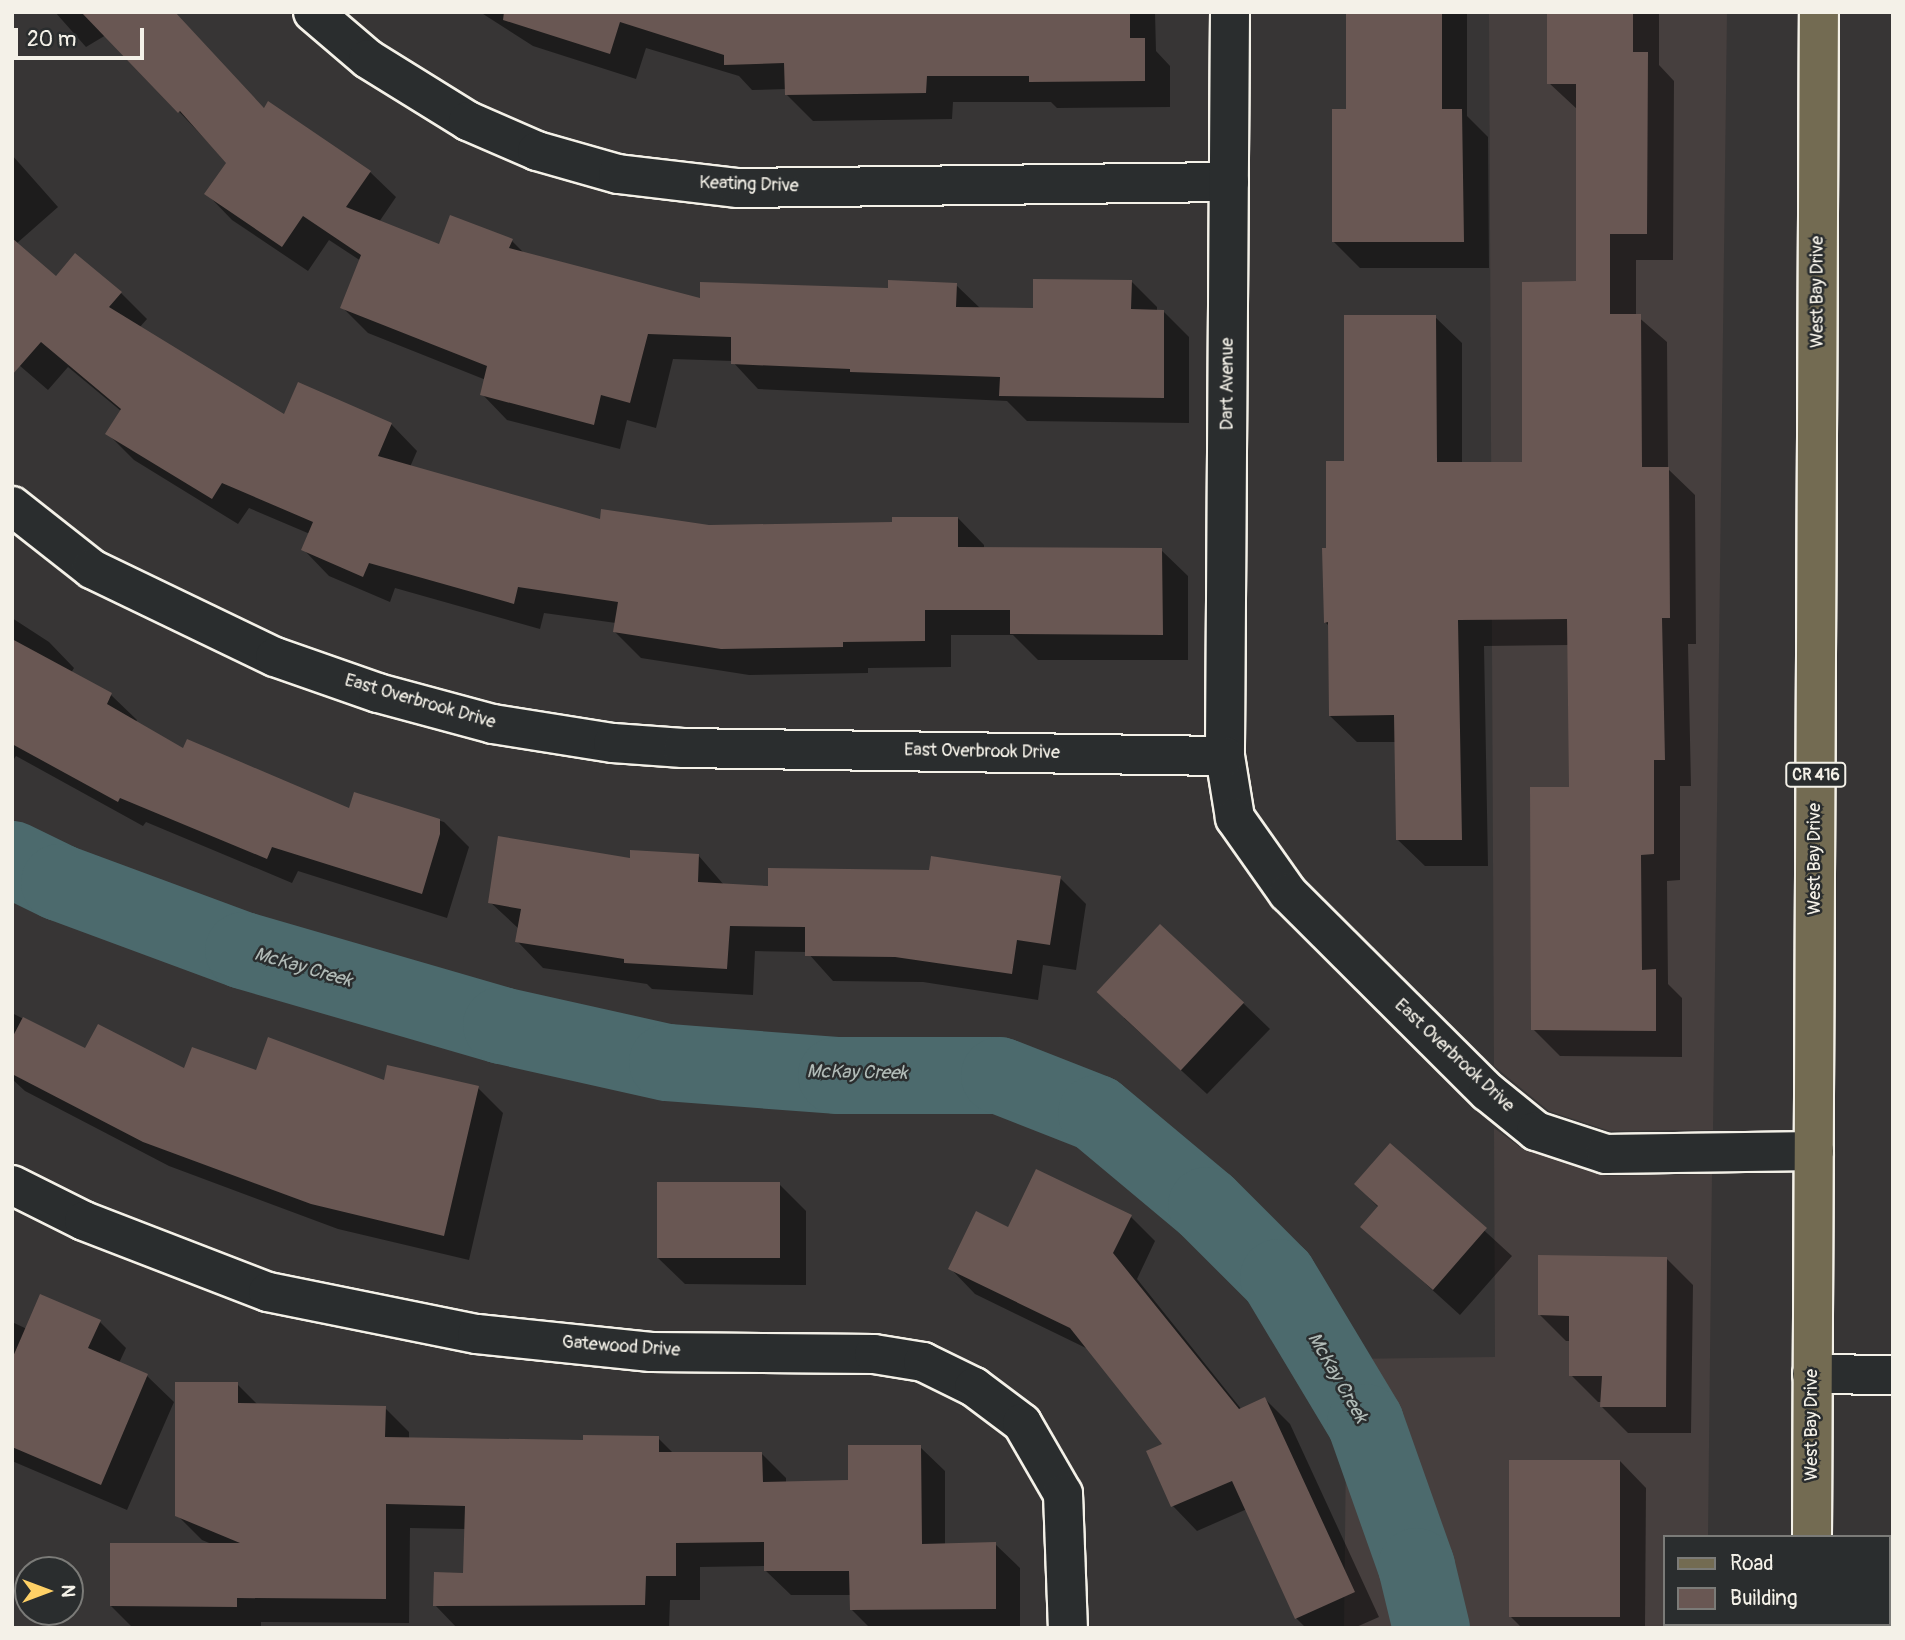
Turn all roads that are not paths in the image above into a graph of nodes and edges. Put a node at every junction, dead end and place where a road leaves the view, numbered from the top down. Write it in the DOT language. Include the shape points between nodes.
graph roads {
  1 [pos="313,12"];
  2 [pos="1230,12"];
  3 [pos="1819,12"];
  4 [pos="1230,182"];
  5 [pos="12,506"];
  6 [pos="1225,756"];
  7 [pos="1814,1151"];
  8 [pos="12,1185"];
  9 [pos="1812,1374"];
  10 [pos="1893,1375"];
  11 [pos="1812,1535"];
  12 [pos="1068,1628"];
  1 -- 4 [label="street, Keating Drive" via="368,59 468,121 537,151 618,174 738,188"];
  2 -- 4 [label="street, Dart Avenue"];
  3 -- 7 [label="main road, West Bay Drive / CR 416"];
  4 -- 6 [label="street, Dart Avenue"];
  5 -- 6 [label="street, East Overbrook Drive" via="92,569 275,657 378,694 493,724 614,743 683,748"];
  6 -- 7 [label="street, East Overbrook Drive" via="1235,818 1288,893 1488,1093 1536,1131 1606,1154"];
  7 -- 9 [label="main road, West Bay Drive / CR 416"];
  8 -- 12 [label="street, Gatewood Drive" via="85,1222 268,1292 477,1335 651,1352 874,1354 923,1362 974,1387 1022,1423 1063,1494"];
  9 -- 10 [label="street"];
  9 -- 11 [label="main road, West Bay Drive / CR 416"];
}
